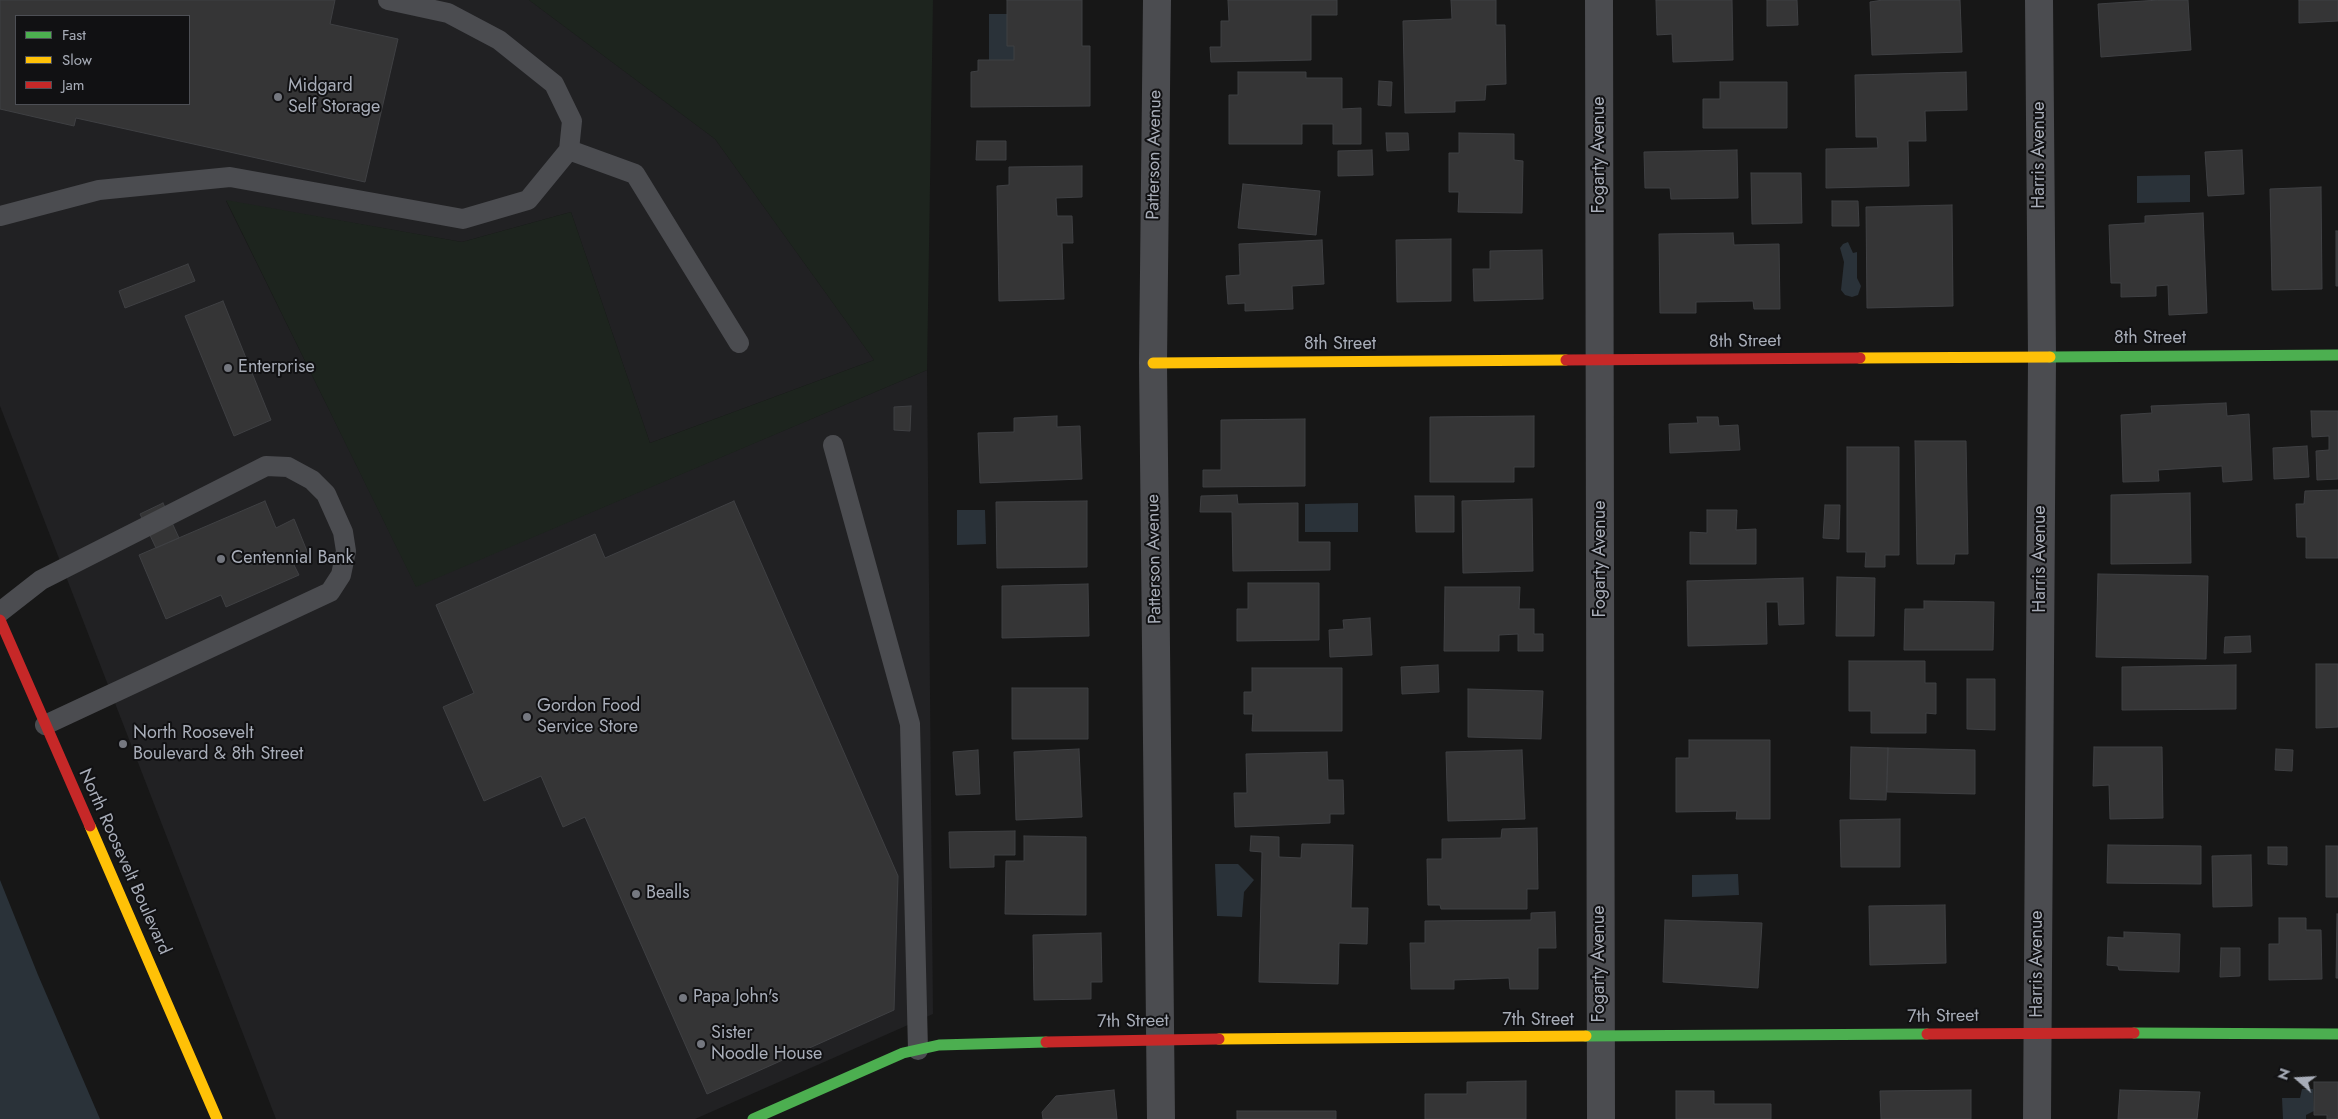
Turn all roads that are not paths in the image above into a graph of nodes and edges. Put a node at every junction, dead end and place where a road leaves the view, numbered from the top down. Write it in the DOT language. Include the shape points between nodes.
graph roads {
  1 [pos="388,0"];
  2 [pos="1157,0"];
  3 [pos="1599,0"];
  4 [pos="2039,0"];
  5 [pos="569,150"];
  6 [pos="0,216"];
  7 [pos="738,343"];
  8 [pos="2338,355"];
  9 [pos="2042,357"];
  10 [pos="1601,362"];
  11 [pos="1153,363"];
  12 [pos="833,445"];
  13 [pos="0,612"];
  14 [pos="0,620"];
  15 [pos="45,725"];
  16 [pos="2038,1034"];
  17 [pos="2338,1034"];
  18 [pos="1600,1038"];
  19 [pos="1161,1039"];
  20 [pos="918,1050"];
  21 [pos="217,1119"];
  22 [pos="753,1119"];
  23 [pos="1162,1119"];
  24 [pos="1601,1119"];
  25 [pos="2037,1119"];
  1 -- 5 [label="lane" via="457,18 499,40 554,84 572,121"];
  2 -- 11 [label="street, Patterson Avenue"];
  3 -- 10 [label="street, Fogarty Avenue"];
  4 -- 9 [label="street, Harris Avenue"];
  5 -- 6 [label="lane" via="528,200 463,220 230,177 99,190"];
  5 -- 7 [label="lane" via="635,174"];
  8 -- 9 [label="street, 8th Street"];
  9 -- 10 [label="street, 8th Street"];
  9 -- 16 [label="street, Harris Avenue"];
  10 -- 11 [label="street, 8th Street"];
  10 -- 18 [label="street, Fogarty Avenue"];
  11 -- 19 [label="street, Patterson Avenue"];
  12 -- 20 [label="lane" via="910,724"];
  13 -- 15 [label="lane" via="41,580 266,466 288,467 312,480 326,494 343,532 346,551 343,567 330,592"];
  14 -- 15 [label="street, North Roosevelt Boulevard"];
  15 -- 21 [label="street, North Roosevelt Boulevard"];
  16 -- 17 [label="street, 7th Street"];
  16 -- 18 [label="street, 7th Street"];
  16 -- 25 [label="street, Harris Avenue"];
  18 -- 19 [label="street, 7th Street"];
  18 -- 24 [label="street, Fogarty Avenue"];
  19 -- 20 [label="street, 7th Street" via="939,1045"];
  19 -- 23 [label="street, Patterson Avenue"];
  20 -- 22 [label="street, 7th Street" via="903,1053"];
}
